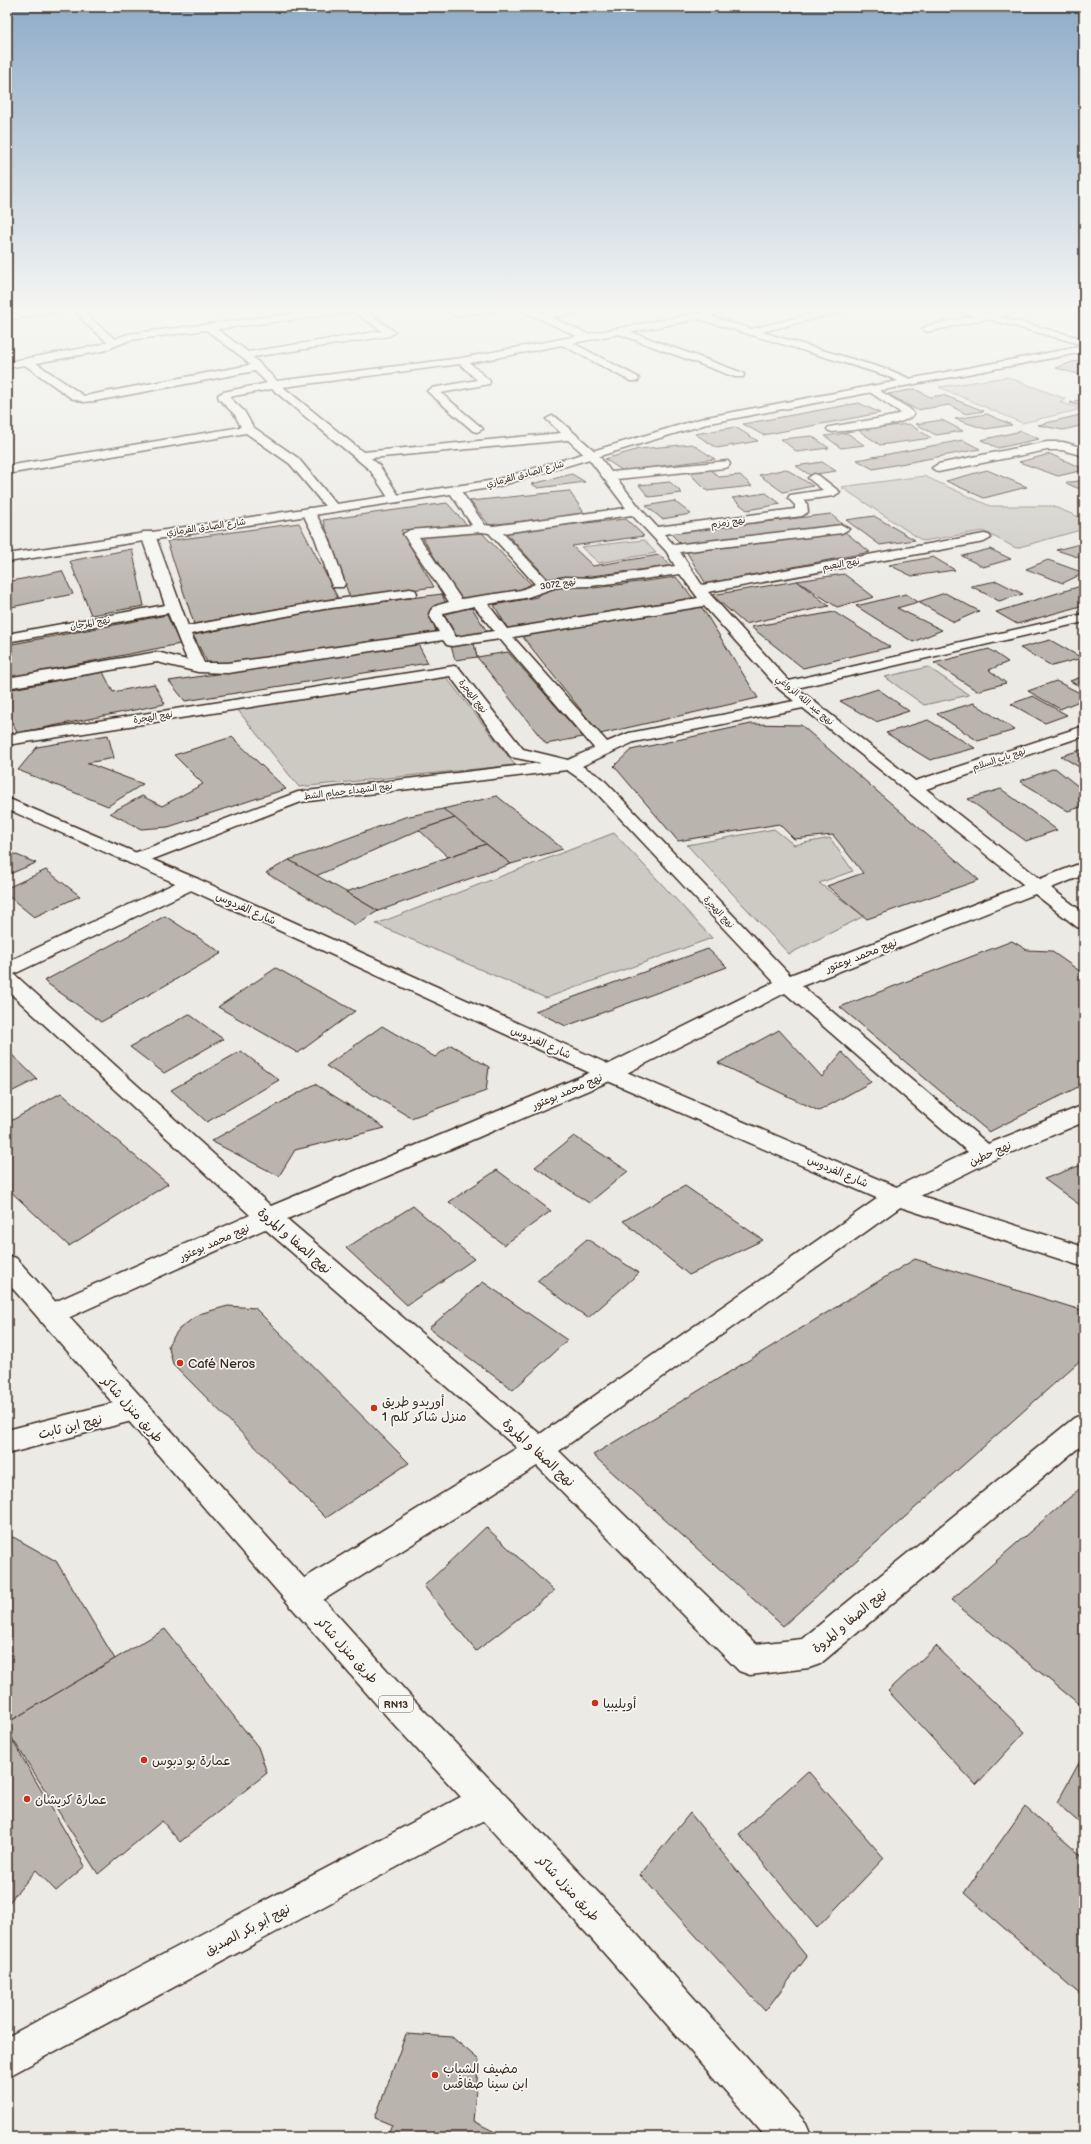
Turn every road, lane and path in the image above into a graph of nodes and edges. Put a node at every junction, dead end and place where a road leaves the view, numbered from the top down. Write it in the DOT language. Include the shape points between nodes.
graph roads {
  1 [pos="234,407"];
  2 [pos="300,407"];
  3 [pos="451,407"];
  4 [pos="766,407"];
  5 [pos="900,407"];
  6 [pos="552,419"];
  7 [pos="248,429"];
  8 [pos="477,429"];
  9 [pos="833,429"];
  10 [pos="571,436"];
  11 [pos="1084,452"];
  12 [pos="359,456"];
  13 [pos="593,456"];
  14 [pos="724,464"];
  15 [pos="938,468"];
  16 [pos="7,470"];
  17 [pos="608,476"];
  18 [pos="814,478"];
  19 [pos="454,490"];
  20 [pos="395,499"];
  21 [pos="332,508"];
  22 [pos="635,511"];
  23 [pos="308,512"];
  24 [pos="487,529"];
  25 [pos="842,529"];
  26 [pos="654,532"];
  27 [pos="148,535"];
  28 [pos="984,538"];
  29 [pos="671,549"];
  30 [pos="7,558"];
  31 [pos="684,569"];
  32 [pos="338,584"];
  33 [pos="544,585"];
  34 [pos="410,593"];
  35 [pos="702,596"];
  36 [pos="478,601"];
  37 [pos="457,604"];
  38 [pos="173,608"];
  39 [pos="1084,618"];
  40 [pos="184,631"];
  41 [pos="448,635"];
  42 [pos="504,635"];
  43 [pos="7,638"];
  44 [pos="198,667"];
  45 [pos="7,683"];
  46 [pos="785,686"];
  47 [pos="806,703"];
  48 [pos="1084,731"];
  49 [pos="7,740"];
  50 [pos="604,749"];
  51 [pos="570,765"];
  52 [pos="914,787"];
  53 [pos="7,803"];
  54 [pos="136,859"];
  55 [pos="1084,868"];
  56 [pos="191,883"];
  57 [pos="1036,886"];
  58 [pos="1084,923"];
  59 [pos="7,970"];
  60 [pos="7,979"];
  61 [pos="788,984"];
  62 [pos="609,1073"];
  63 [pos="1084,1113"];
  64 [pos="985,1154"];
  65 [pos="897,1197"];
  66 [pos="268,1217"];
  67 [pos="1084,1257"];
  68 [pos="7,1265"];
  69 [pos="50,1315"];
  70 [pos="133,1410"];
  71 [pos="1084,1426"];
  72 [pos="7,1442"];
  73 [pos="540,1450"];
  74 [pos="301,1597"];
  75 [pos="487,1800"];
  76 [pos="7,2058"];
  77 [pos="792,2137"];
  1 -- 7 [label="street" via="240,413"];
  2 -- 12 [label="street"];
  3 -- 8 [label="street"];
  4 -- 13 [label="street, شارع الصادق القرمازي" via="707,420"];
  5 -- 9 [label="street" via="908,414"];
  6 -- 10 [label="street, نهج عبد الله الزواغي"];
  7 -- 16 [label="street"];
  7 -- 21 [label="street" via="294,461"];
  10 -- 12 [label="street"];
  10 -- 13 [label="street, نهج عبد الله الزواغي"];
  11 -- 15 [label="street" via="1063,446 1047,446"];
  12 -- 20 [label="street" via="375,468"];
  13 -- 17 [label="street, نهج عبد الله الزواغي"];
  13 -- 19 [label="street, شارع الصادق القرمازي" via="496,483"];
  14 -- 17 [label="street"];
  17 -- 22 [label="street, نهج عبد الله الزواغي"];
  18 -- 26 [label="street, نهج زمزم" via="834,492 794,498 801,504 802,512"];
  19 -- 20 [label="street, شارع الصادق القرمازي"];
  19 -- 24 [label="street"];
  20 -- 21 [label="street, شارع الصادق القرمازي"];
  21 -- 23 [label="street, شارع الصادق القرمازي"];
  22 -- 24 [label="street"];
  22 -- 26 [label="street, نهج عبد الله الزواغي"];
  23 -- 27 [label="street, شارع الصادق القرمازي"];
  23 -- 32 [label="street" via="322,538"];
  24 -- 33 [label="street"];
  24 -- 37 [label="street" via="410,534"];
  25 -- 29 [label="street"];
  26 -- 29 [label="street, نهج عبد الله الزواغي"];
  27 -- 30 [label="street, شارع الصادق القرمازي"];
  27 -- 38 [label="street"];
  28 -- 35 [label="street, نهج النعيم"];
  29 -- 31 [label="street, نهج عبد الله الزواغي"];
  31 -- 33 [label="street, نهج 3072" via="590,582 580,580"];
  31 -- 35 [label="street, نهج عبد الله الزواغي"];
  33 -- 36 [label="street, نهج 3072" via="525,594"];
  34 -- 40 [label="street" via="324,605"];
  35 -- 42 [label="street, نهج النعيم"];
  35 -- 46 [label="street, نهج عبد الله الزواغي"];
  36 -- 37 [label="street, نهج 3072"];
  36 -- 42 [label="street"];
  37 -- 41 [label="street, نهج 3072" via="437,610 436,615"];
  38 -- 40 [label="street"];
  38 -- 43 [label="street, نهج المرجان"];
  39 -- 46 [label="street"];
  40 -- 44 [label="street"];
  41 -- 42 [label="street, نهج النعيم" via="452,642"];
  41 -- 44 [label="street" via="228,668"];
  42 -- 50 [label="street"];
  44 -- 45 [label="street" via="157,657"];
  46 -- 47 [label="street, نهج عبد الله الزواغي"];
  47 -- 50 [label="street, نهج الشهداء حمام الشط" via="629,738"];
  47 -- 52 [label="street, نهج عبد الله الزواغي"];
  48 -- 52 [label="street, نهج باب السلام"];
  49 -- 51 [label="street, نهج الهجرة" via="454,671 517,752"];
  50 -- 51 [label="street, نهج الشهداء حمام الشط"];
  51 -- 54 [label="street, نهج الشهداء حمام الشط" via="298,797"];
  51 -- 61 [label="street, نهج الهجرة" via="596,782"];
  52 -- 57 [label="street, نهج عبد الله الزواغي"];
  53 -- 54 [label="street, شارع الفردوس"];
  54 -- 56 [label="street, شارع الفردوس"];
  55 -- 57 [label="street, نهج محمد بوعتور"];
  56 -- 59 [label="street"];
  56 -- 62 [label="street, شارع الفردوس"];
  57 -- 58 [label="street, نهج عبد الله الزواغي"];
  57 -- 61 [label="street, نهج محمد بوعتور"];
  60 -- 66 [label="street, نهج الصفا و المروة"];
  61 -- 62 [label="street, نهج محمد بوعتور"];
  61 -- 64 [label="street, نهج الهجرة"];
  62 -- 65 [label="street, شارع الفردوس"];
  62 -- 66 [label="street, نهج محمد بوعتور"];
  63 -- 64 [label="street, نهج حطين"];
  64 -- 65 [label="street, نهج حطين"];
  65 -- 67 [label="street, شارع الفردوس"];
  65 -- 73 [label="street, نهج حطين"];
  66 -- 69 [label="street, نهج محمد بوعتور"];
  66 -- 73 [label="street, نهج الصفا و المروة"];
  68 -- 69 [label="street, طريق منزل شاكر / RN13"];
  69 -- 70 [label="street, طريق منزل شاكر / RN13"];
  70 -- 72 [label="street, نهج ابن ثابت"];
  70 -- 74 [label="street, طريق منزل شاكر / RN13"];
  71 -- 73 [label="street, نهج الصفا و المروة" via="809,1654 750,1660"];
  73 -- 74 [label="street, نهج حطين"];
  74 -- 75 [label="street, طريق منزل شاكر / RN13"];
  75 -- 76 [label="street, نهج أبو بكر الصديق"];
  75 -- 77 [label="street, طريق منزل شاكر / RN13" via="602,1924"];
}
